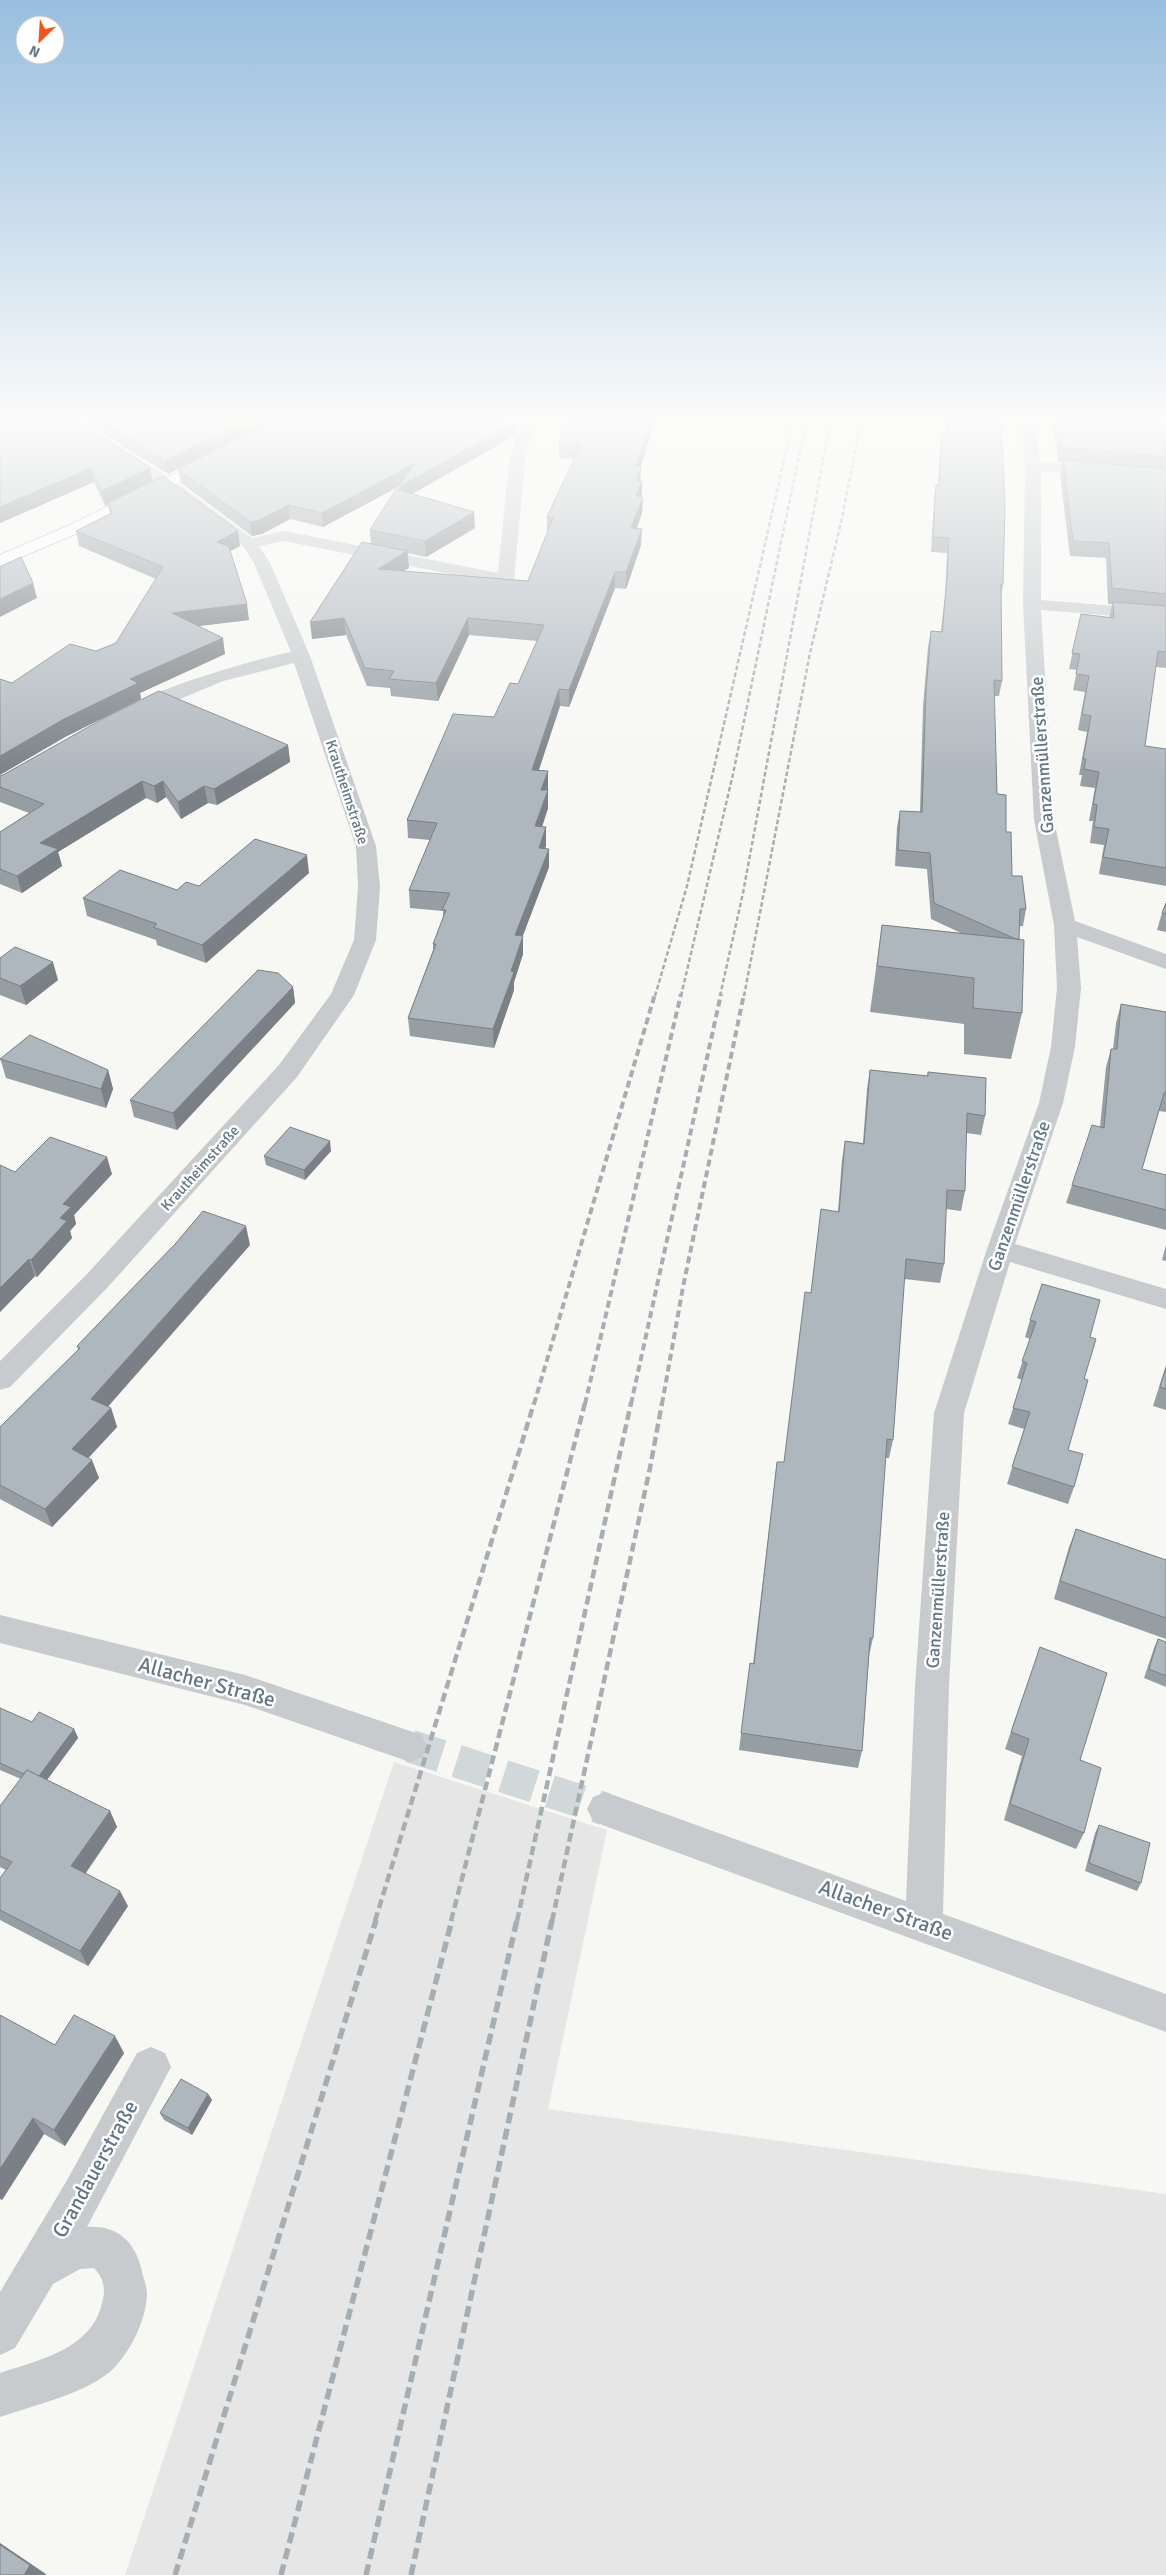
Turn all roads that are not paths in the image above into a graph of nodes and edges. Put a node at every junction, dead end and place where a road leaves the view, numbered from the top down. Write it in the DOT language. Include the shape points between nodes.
graph roads {
  1 [pos="51,537"];
  2 [pos="241,537"];
  3 [pos="278,537"];
  4 [pos="290,537"];
  5 [pos="510,537"];
  6 [pos="1032,537"];
  7 [pos="249,543"];
  8 [pos="0,561"];
  9 [pos="1032,604"];
  10 [pos="1166,615"];
  11 [pos="301,656"];
  12 [pos="122,716"];
  13 [pos="1064,925"];
  14 [pos="1166,962"];
  15 [pos="1000,1249"];
  16 [pos="1166,1299"];
  17 [pos="0,1379"];
  18 [pos="0,1629"];
  19 [pos="410,1746"];
  20 [pos="604,1809"];
  21 [pos="924,1924"];
  22 [pos="1166,2013"];
  23 [pos="151,2067"];
  24 [pos="38,2270"];
  25 [pos="0,2333"];
  26 [pos="0,2395"];
  1 -- 8 [label="street"];
  2 -- 7 [label="street, Krautheimstraße"];
  3 -- 7 [label="street"];
  4 -- 5 [label="street" via="506,580"];
  6 -- 9 [label="street, Ganzenmüllerstraße"];
  7 -- 11 [label="street, Krautheimstraße" via="262,563"];
  9 -- 10 [label="street"];
  9 -- 13 [label="street, Ganzenmüllerstraße" via="1044,820"];
  11 -- 12 [label="street" via="268,661 164,697"];
  11 -- 17 [label="street, Krautheimstraße" via="366,846 369,887 366,940 342,995 288,1071 97,1281"];
  13 -- 14 [label="street"];
  13 -- 15 [label="street, Ganzenmüllerstraße" via="1069,988 1063,1047 1051,1102"];
  15 -- 16 [label="street"];
  15 -- 21 [label="street, Ganzenmüllerstraße" via="949,1413 932,1686"];
  18 -- 19 [label="street, Allacher Straße" via="245,1690"];
  20 -- 21 [label="street, Allacher Straße"];
  21 -- 22 [label="street, Allacher Straße"];
  23 -- 24 [label="street, Grandauerstraße"];
  24 -- 25 [label="street, Grandauerstraße"];
  24 -- 26 [label="street, Grandauerstraße" via="75,2248 103,2248 120,2265 126,2294 119,2325 98,2352 72,2370"];
}
